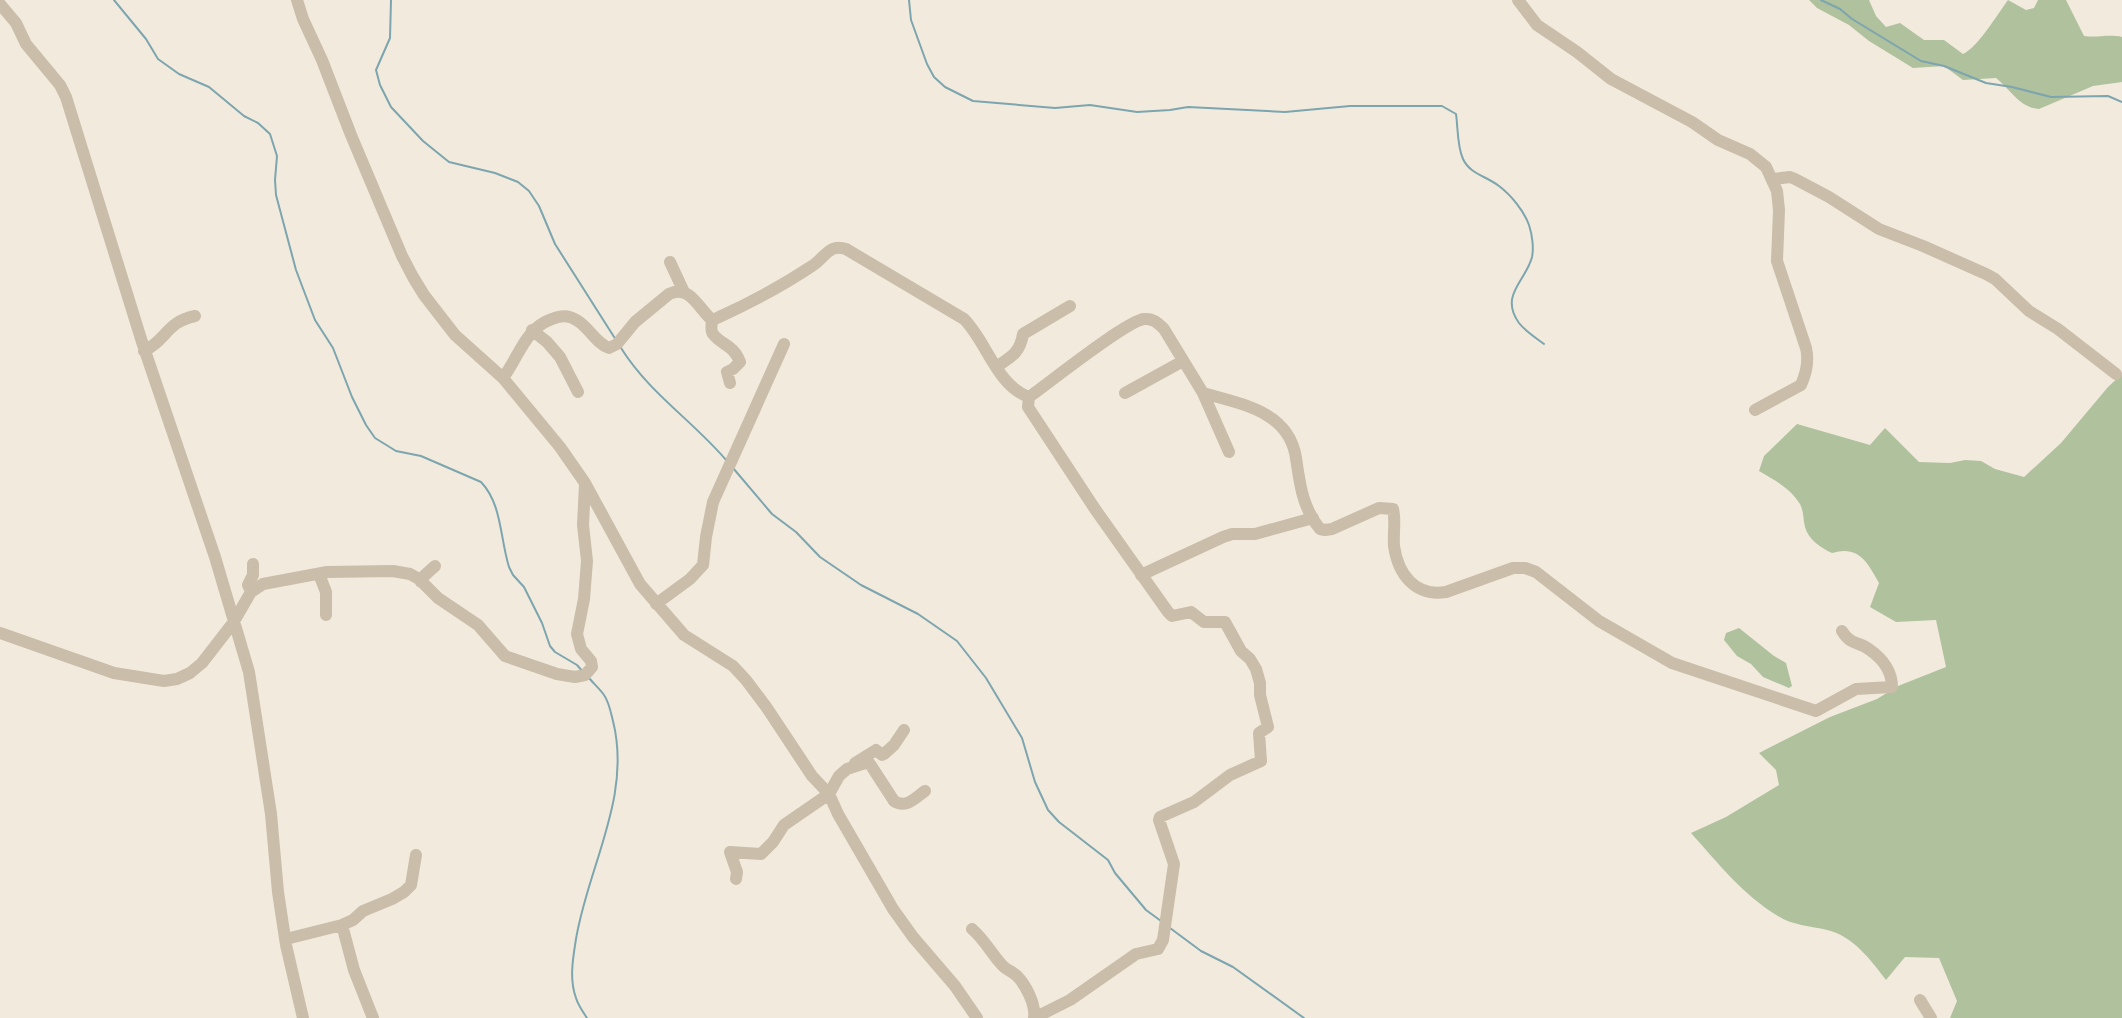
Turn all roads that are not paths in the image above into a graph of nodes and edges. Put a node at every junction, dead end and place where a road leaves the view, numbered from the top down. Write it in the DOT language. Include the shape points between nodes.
graph roads {
  1 [pos="297,0"];
  2 [pos="1518,0"];
  3 [pos="0,4"];
  4 [pos="1773,179"];
  5 [pos="670,262"];
  6 [pos="682,290"];
  7 [pos="1070,306"];
  8 [pos="195,316"];
  9 [pos="712,320"];
  10 [pos="532,330"];
  11 [pos="784,344"];
  12 [pos="144,351"];
  13 [pos="1183,361"];
  14 [pos="996,367"];
  15 [pos="2116,374"];
  16 [pos="503,378"];
  17 [pos="730,383"];
  18 [pos="578,392"];
  19 [pos="1125,393"];
  20 [pos="1203,393"];
  21 [pos="1029,397"];
  22 [pos="1755,410"];
  23 [pos="1228,452"];
  24 [pos="585,483"];
  25 [pos="1313,519"];
  26 [pos="253,564"];
  27 [pos="435,566"];
  28 [pos="319,574"];
  29 [pos="1141,575"];
  30 [pos="421,582"];
  31 [pos="251,592"];
  32 [pos="656,604"];
  33 [pos="326,615"];
  34 [pos="233,623"];
  35 [pos="1842,632"];
  36 [pos="0,633"];
  37 [pos="904,730"];
  38 [pos="847,769"];
  39 [pos="925,791"];
  40 [pos="829,794"];
  41 [pos="416,855"];
  42 [pos="736,879"];
  43 [pos="342,925"];
  44 [pos="972,929"];
  45 [pos="286,939"];
  46 [pos="1920,1000"];
  47 [pos="303,1018"];
  48 [pos="373,1018"];
  49 [pos="977,1018"];
  50 [pos="1034,1018"];
  51 [pos="1931,1018"];
  1 -- 16 [label="street" via="413,277 455,335"];
  2 -- 4 [label="street" via="1537,25 1611,80 1750,154"];
  3 -- 12 [label="street" via="66,97"];
  4 -- 15 [label="street" via="1795,179 1879,229 1995,279 2029,311"];
  4 -- 22 [label="street" via="1779,210 1777,261 1806,348 1806,372 1801,385"];
  5 -- 6 [label="street"];
  6 -- 9 [label="street"];
  6 -- 10 [label="street" via="669,294 609,348 568,316 545,321"];
  7 -- 14 [label="street" via="1023,334 1021,347"];
  8 -- 12 [label="street" via="179,320"];
  9 -- 14 [label="street" via="770,292 839,246 964,319"];
  9 -- 17 [label="street" via="713,335 728,345 740,362 727,372"];
  10 -- 16 [label="street"];
  10 -- 18 [label="street" via="560,357"];
  11 -- 32 [label="street" via="714,502 703,565"];
  12 -- 34 [label="street"];
  13 -- 19 [label="street"];
  13 -- 20 [label="street"];
  13 -- 21 [label="street" via="1164,329 1156,321 1146,319 1116,334"];
  14 -- 21 [label="street" via="1018,393"];
  16 -- 24 [label="street"];
  20 -- 23 [label="street"];
  20 -- 25 [label="street" via="1260,410 1278,423 1294,448 1299,483"];
  21 -- 29 [label="street" via="1028,407"];
  24 -- 30 [label="street" via="583,525 587,561 577,634 592,667 585,675 557,674 505,656 478,625"];
  24 -- 32 [label="street" via="640,584"];
  25 -- 29 [label="street" via="1255,534 1232,534"];
  25 -- 35 [label="street" via="1325,530 1379,508 1393,509 1397,562 1409,581 1424,592 1446,592 1513,568 1525,568 1548,580 1599,621 1672,663 1811,710 1823,709 1856,689 1892,687 1889,669 1870,649 1847,639"];
  26 -- 31 [label="street"];
  27 -- 30 [label="street"];
  28 -- 30 [label="street" via="393,571 410,574"];
  28 -- 31 [label="street" via="263,584"];
  28 -- 33 [label="street" via="326,592"];
  29 -- 50 [label="street" via="1172,616 1191,612 1204,622 1225,622 1250,659 1256,669 1268,722 1259,735 1261,761 1230,775 1194,802 1160,818 1174,864 1163,940 1158,949 1136,954 1070,1000"];
  31 -- 34 [label="street"];
  32 -- 40 [label="street" via="684,635 733,666 746,680 812,776"];
  34 -- 36 [label="street" via="202,663 190,673 164,681 114,673"];
  34 -- 45 [label="street" via="249,672 258,725"];
  37 -- 38 [label="street" via="884,754 875,751"];
  38 -- 39 [label="street" via="870,764 898,804 909,803"];
  38 -- 40 [label="street"];
  40 -- 42 [label="street" via="784,825 761,854 730,852"];
  40 -- 49 [label="street" via="893,909"];
  41 -- 43 [label="street" via="409,888"];
  43 -- 45 [label="street"];
  43 -- 48 [label="street"];
  44 -- 50 [label="street" via="1023,984"];
  45 -- 47 [label="street"];
  46 -- 51 [label="street"];
}
